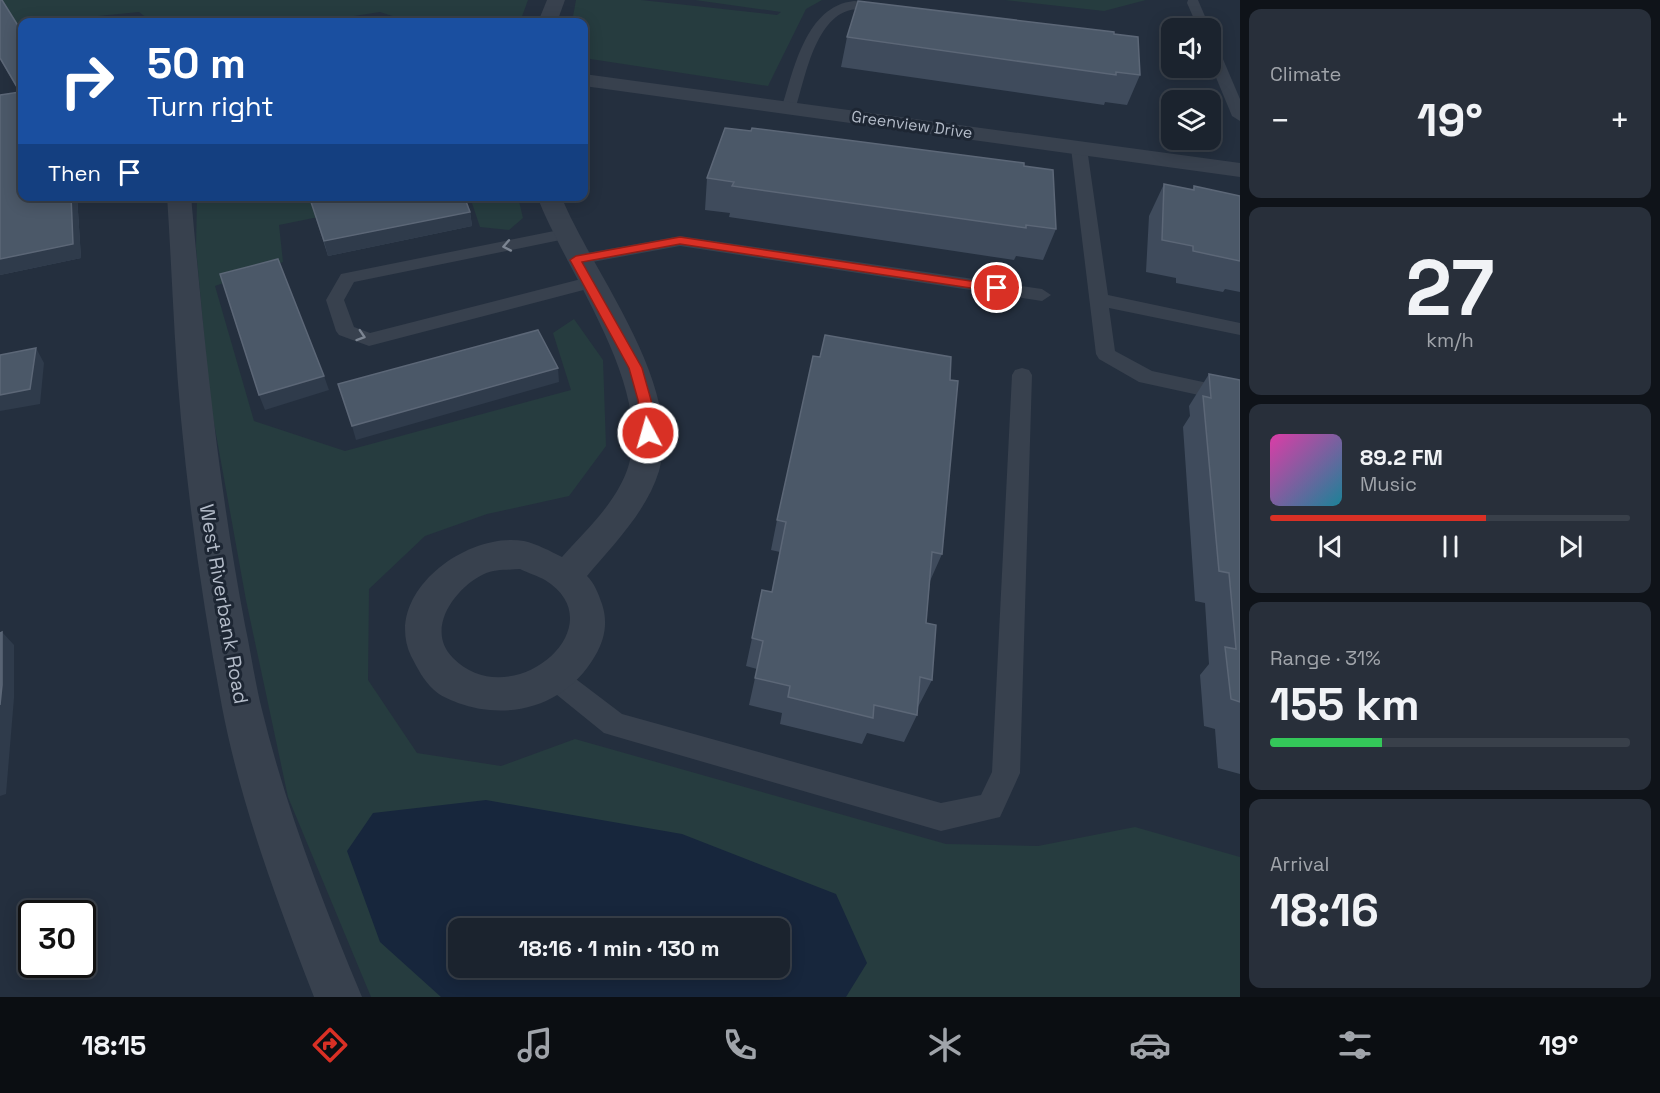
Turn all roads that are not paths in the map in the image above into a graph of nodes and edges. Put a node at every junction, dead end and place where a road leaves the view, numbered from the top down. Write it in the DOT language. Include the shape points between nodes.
graph roads {
  1 [pos="556,0"];
  2 [pos="1193,3"];
  3 [pos="902,10"];
  4 [pos="549,18"];
  5 [pos="1200,18"];
  6 [pos="1221,71"];
  7 [pos="588,81"];
  8 [pos="789,107"];
  9 [pos="1240,116"];
  10 [pos="1078,148"];
  11 [pos="1240,170"];
  12 [pos="179,201"];
  13 [pos="551,201"];
  14 [pos="576,259"];
  15 [pos="1042,295"];
  16 [pos="1101,300"];
  17 [pos="1240,329"];
  18 [pos="1022,375"];
  19 [pos="1240,397"];
  20 [pos="568,574"];
  21 [pos="555,678"];
  22 [pos="338,997"];
  1 -- 4 [label="street"];
  2 -- 5 [label="lane"];
  3 -- 8 [label="lane" via="846,7 825,19"];
  6 -- 9 [label="lane"];
  7 -- 8 [label="street, Greenview Drive"];
  8 -- 10 [label="street, Greenview Drive"];
  10 -- 11 [label="street, Greenview Drive"];
  10 -- 16 [label="lane"];
  12 -- 22 [label="street, West Riverbank Road" via="208,525 242,709 271,813"];
  13 -- 14 [label="street"];
  14 -- 14 [label="lane, one-way" via="347,278 335,300 346,331 369,340"];
  14 -- 15 [label="lane" via="680,241"];
  14 -- 20 [label="street" via="636,368 645,400 648,433 643,470 624,506"];
  16 -- 17 [label="lane"];
  16 -- 19 [label="lane" via="1106,354 1146,377"];
  18 -- 21 [label="lane" via="1006,773 990,807 941,817 614,724"];
  20 -- 21 [label="street" via="582,593 588,614 586,637 574,660"];
  20 -- 21 [label="street" via="548,562 524,555 498,556 473,563 451,576 434,595 424,617 423,640 431,662 448,680 472,691 500,695 530,691"];
}
